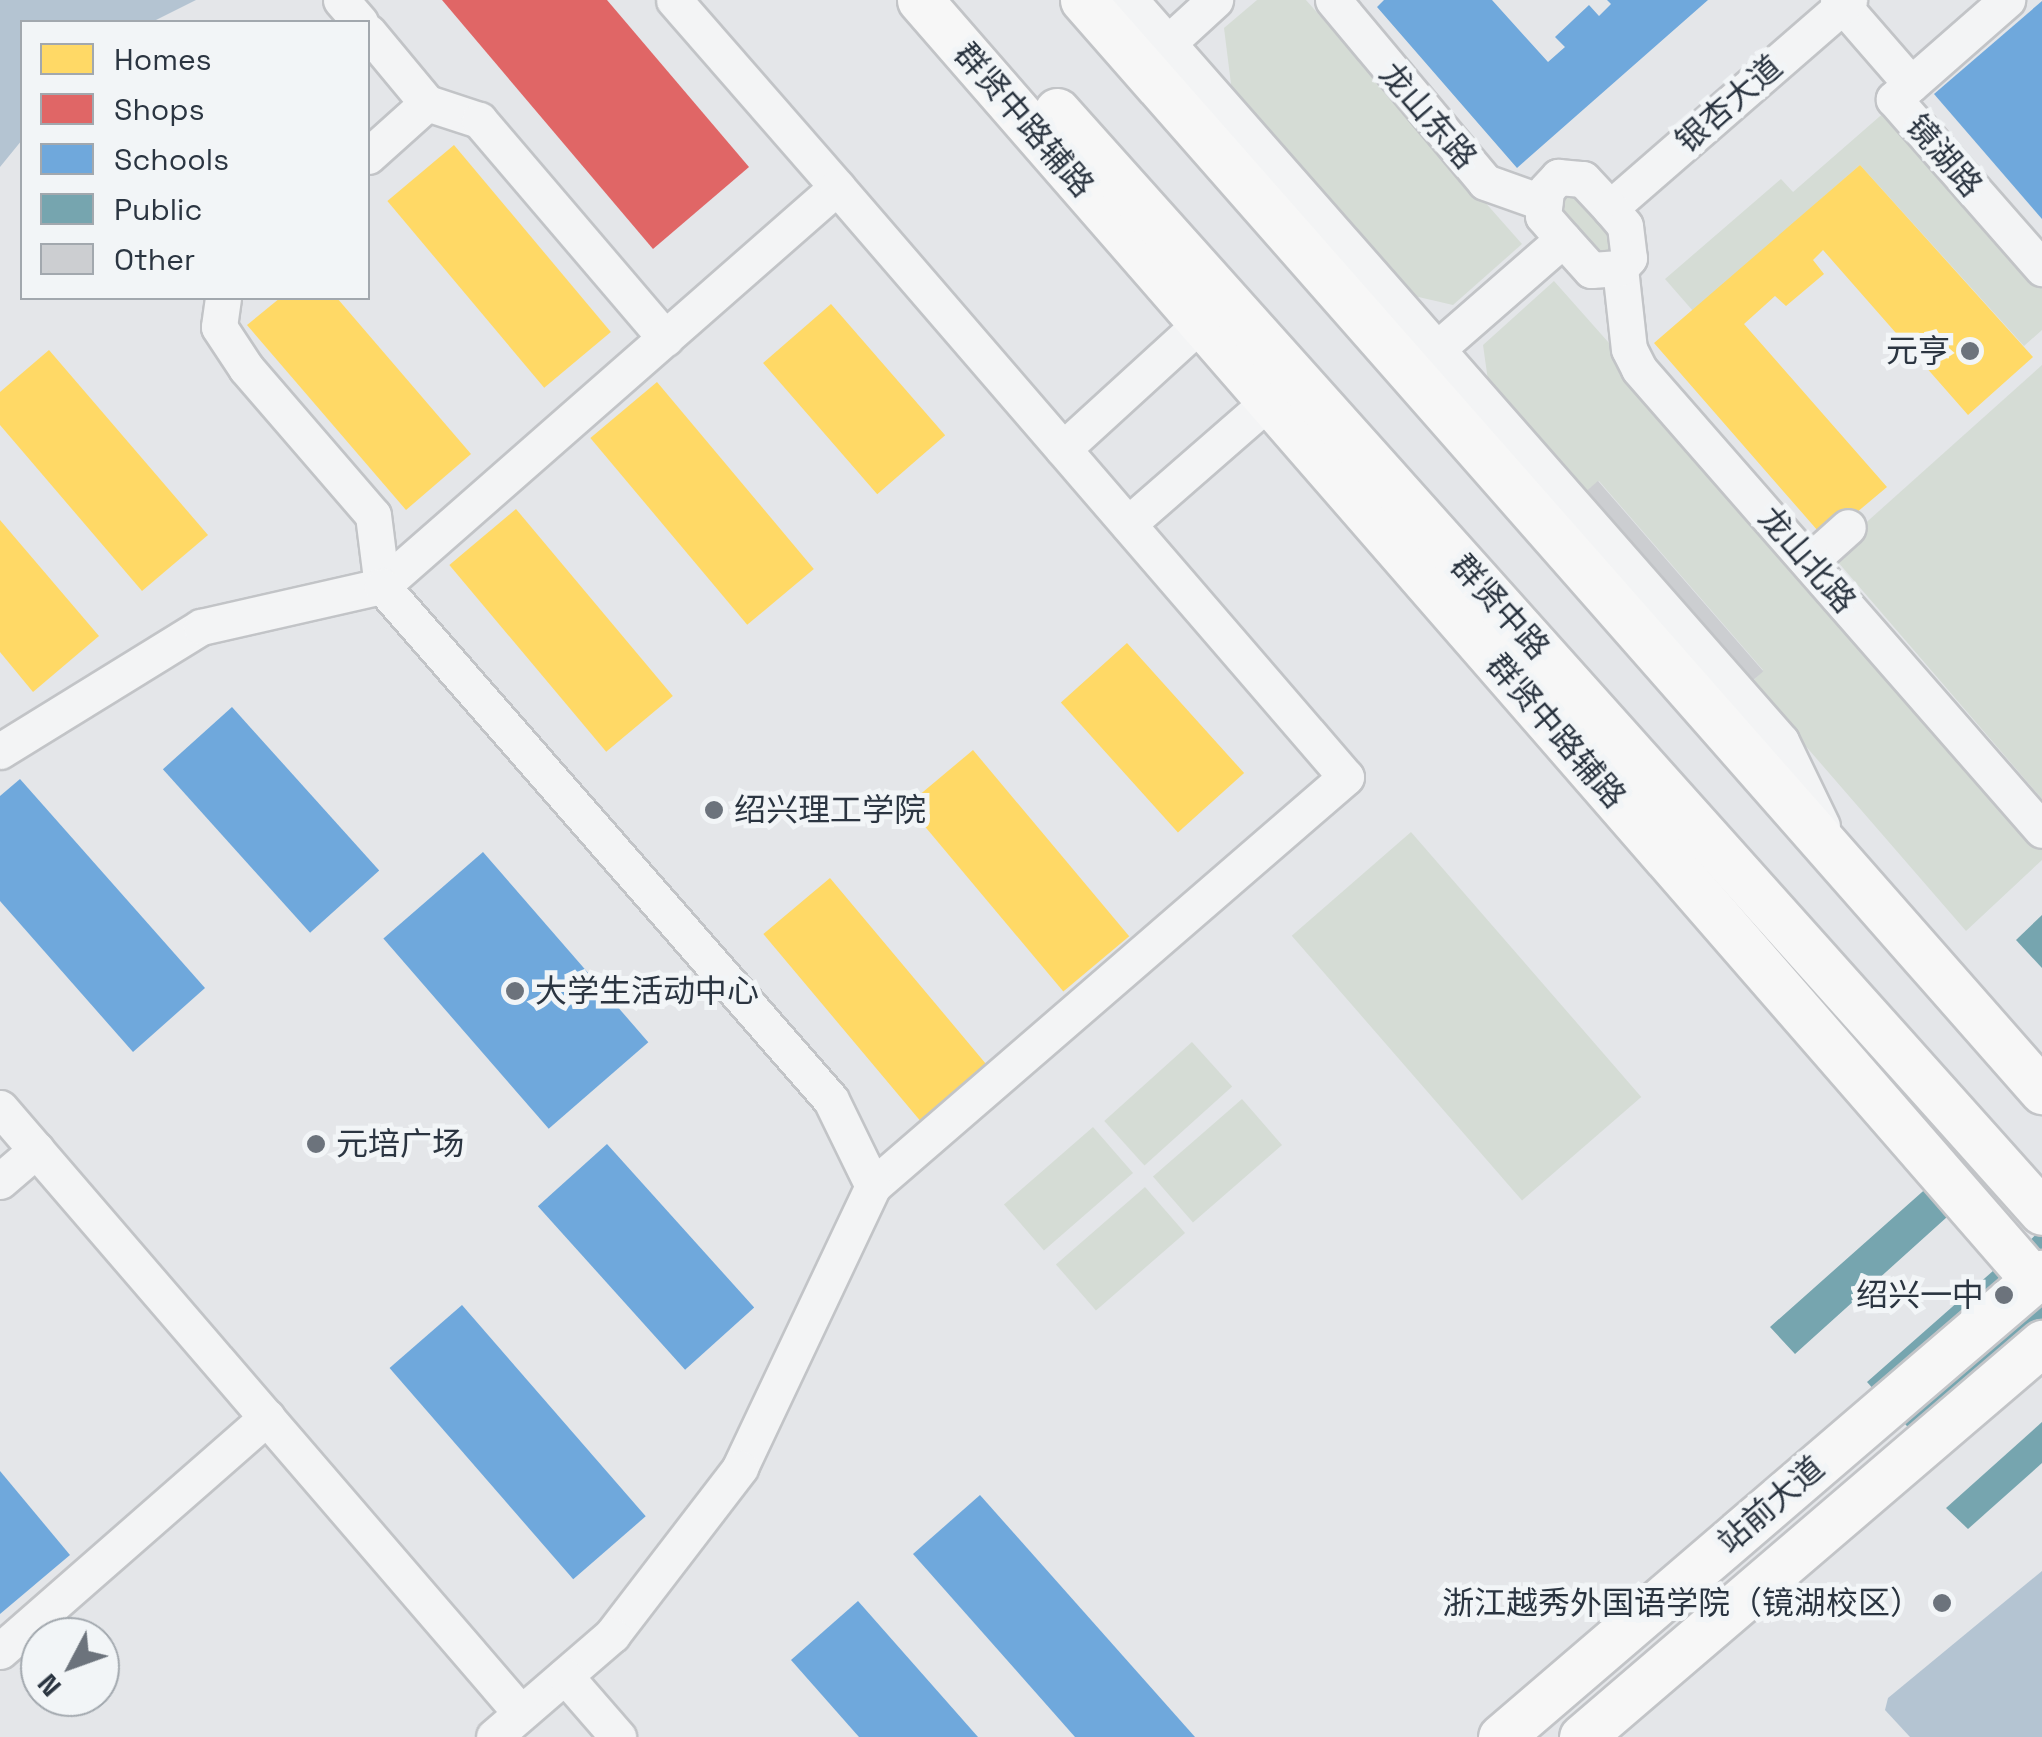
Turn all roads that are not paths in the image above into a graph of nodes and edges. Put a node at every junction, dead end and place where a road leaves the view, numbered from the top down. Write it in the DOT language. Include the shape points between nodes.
graph roads {
  1 [pos="341,0"];
  2 [pos="674,0"];
  3 [pos="920,0"];
  4 [pos="960,0"];
  5 [pos="1083,0"];
  6 [pos="1130,0"];
  7 [pos="1216,0"];
  8 [pos="1333,0"];
  9 [pos="2008,0"];
  10 [pos="1844,2"];
  11 [pos="358,20"];
  12 [pos="370,34"];
  13 [pos="1168,43"];
  14 [pos="1911,84"];
  15 [pos="427,103"];
  16 [pos="370,154"];
  17 [pos="837,187"];
  18 [pos="1544,203"];
  19 [pos="1610,208"];
  20 [pos="1563,239"];
  21 [pos="1620,268"];
  22 [pos="2042,268"];
  23 [pos="222,300"];
  24 [pos="1201,323"];
  25 [pos="665,338"];
  26 [pos="1437,349"];
  27 [pos="1269,401"];
  28 [pos="1063,449"];
  29 [pos="1128,524"];
  30 [pos="1848,527"];
  31 [pos="1809,562"];
  32 [pos="382,586"];
  33 [pos="0,751"];
  34 [pos="2042,830"];
  35 [pos="1838,858"];
  36 [pos="2042,1091"];
  37 [pos="0,1108"];
  38 [pos="36,1150"];
  39 [pos="0,1182"];
  40 [pos="873,1186"];
  41 [pos="2042,1212"];
  42 [pos="2038,1277"];
  43 [pos="2042,1343"];
  44 [pos="267,1417"];
  45 [pos="0,1651"];
  46 [pos="565,1676"];
  47 [pos="521,1713"];
  48 [pos="494,1737"];
  49 [pos="618,1737"];
  50 [pos="1501,1737"];
  51 [pos="1582,1737"];
  1 -- 11 [label="street"];
  2 -- 17 [label="street"];
  3 -- 24 [label="main road, 群贤中路辅路"];
  4 -- 41 [label="main road, 群贤中路"];
  5 -- 35 [label="main road"];
  6 -- 13 [label="street"];
  7 -- 13 [label="street"];
  8 -- 18 [label="street, 龙山东路" via="1486,182"];
  9 -- 14 [label="street"];
  10 -- 14 [label="street, 镜湖路"];
  10 -- 19 [label="street, 银杏大道"];
  12 -- 15 [label="street"];
  13 -- 26 [label="street"];
  14 -- 22 [label="street, 镜湖路" via="1894,99"];
  15 -- 16 [label="street"];
  15 -- 25 [label="street" via="478,120"];
  17 -- 25 [label="street"];
  17 -- 28 [label="street"];
  18 -- 19 [label="street" via="1558,177 1583,178"];
  18 -- 20 [label="street" via="1543,216"];
  19 -- 21 [label="street, 龙山北路" via="1626,226 1629,258"];
  20 -- 21 [label="street" via="1591,270"];
  20 -- 26 [label="street"];
  21 -- 31 [label="street, 龙山北路" via="1629,349 1640,369"];
  23 -- 32 [label="street" via="219,327 246,368 372,514"];
  24 -- 27 [label="main road, 群贤中路辅路"];
  24 -- 28 [label="street"];
  25 -- 32 [label="street"];
  26 -- 35 [label="street" via="1781,741"];
  27 -- 29 [label="street"];
  27 -- 42 [label="main road, 群贤中路辅路"];
  28 -- 29 [label="street"];
  29 -- 40 [label="street" via="1346,777"];
  30 -- 31 [label="street"];
  31 -- 34 [label="street, 龙山北路"];
  32 -- 33 [label="street" via="200,627"];
  32 -- 40 [label="street" via="831,1100"];
  35 -- 36 [label="main road"];
  37 -- 38 [label="street"];
  38 -- 39 [label="street"];
  38 -- 44 [label="street"];
  40 -- 46 [label="street" via="740,1468 612,1635"];
  42 -- 50 [label="main road, 站前大道"];
  43 -- 51 [label="main road, 站前大道"];
  44 -- 45 [label="street"];
  44 -- 47 [label="street"];
  46 -- 47 [label="street"];
  46 -- 49 [label="street"];
  47 -- 48 [label="street"];
}
